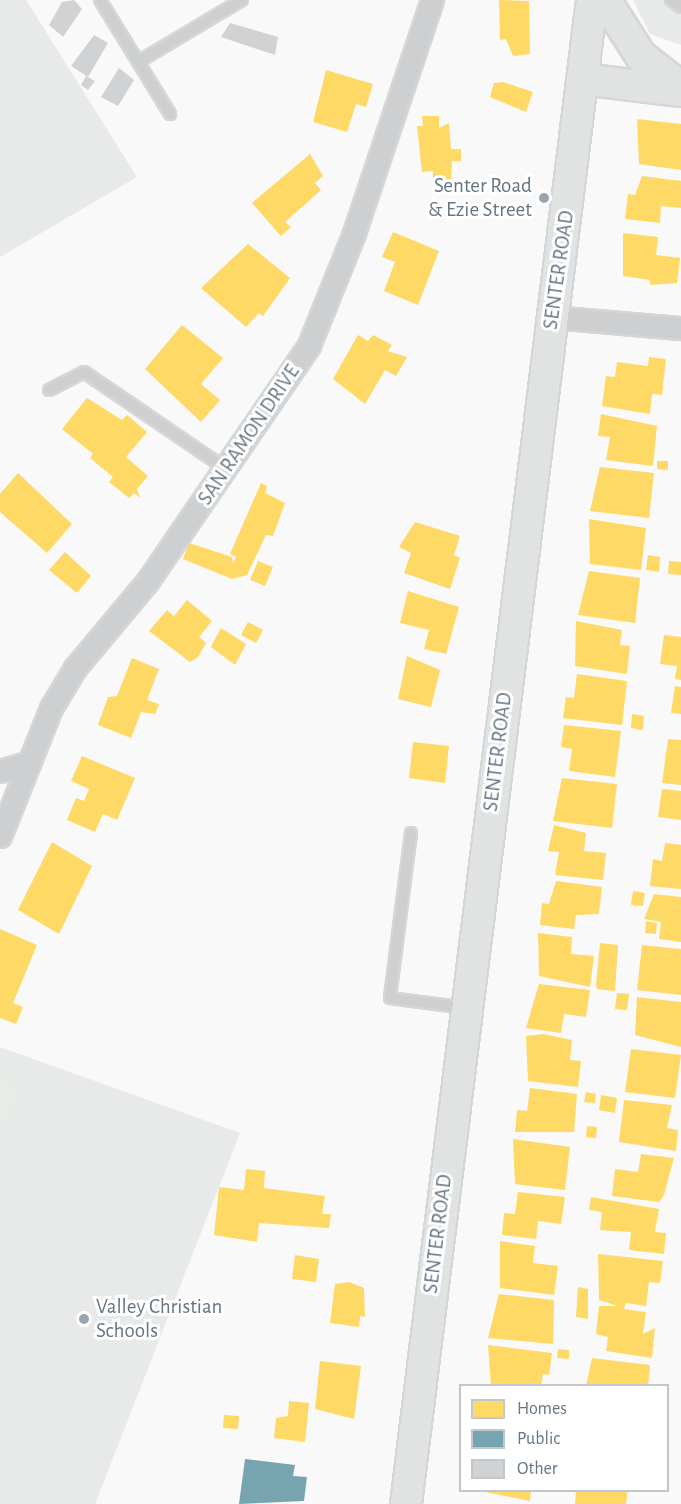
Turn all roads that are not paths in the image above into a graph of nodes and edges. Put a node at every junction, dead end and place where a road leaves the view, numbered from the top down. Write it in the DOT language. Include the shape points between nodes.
graph roads {
  1 [pos="100,0"];
  2 [pos="242,0"];
  3 [pos="432,0"];
  4 [pos="592,0"];
  5 [pos="605,0"];
  6 [pos="671,0"];
  7 [pos="681,7"];
  8 [pos="138,62"];
  9 [pos="582,79"];
  10 [pos="681,89"];
  11 [pos="170,114"];
  12 [pos="552,317"];
  13 [pos="681,328"];
  14 [pos="49,390"];
  15 [pos="227,469"];
  16 [pos="30,762"];
  17 [pos="0,771"];
  18 [pos="411,832"];
  19 [pos="0,836"];
  20 [pos="465,1008"];
  21 [pos="406,1504"];
  1 -- 8 [label="lane"];
  2 -- 8 [label="lane"];
  3 -- 15 [label="street, SAN RAMON DRIVE" via="354,233 309,345"];
  4 -- 9 [label="main road, SENTER ROAD"];
  5 -- 10 [label="main road" via="640,56"];
  6 -- 7 [label="lane"];
  8 -- 11 [label="lane"];
  9 -- 10 [label="main road"];
  9 -- 12 [label="main road, SENTER ROAD"];
  12 -- 13 [label="street"];
  12 -- 20 [label="main road, SENTER ROAD"];
  14 -- 15 [label="lane" via="84,372"];
  15 -- 16 [label="street, SAN RAMON DRIVE" via="147,582 75,668 51,708"];
  16 -- 17 [label="street"];
  16 -- 19 [label="street, SAN RAMON DRIVE"];
  18 -- 20 [label="lane" via="390,998"];
  20 -- 21 [label="main road, SENTER ROAD"];
}
